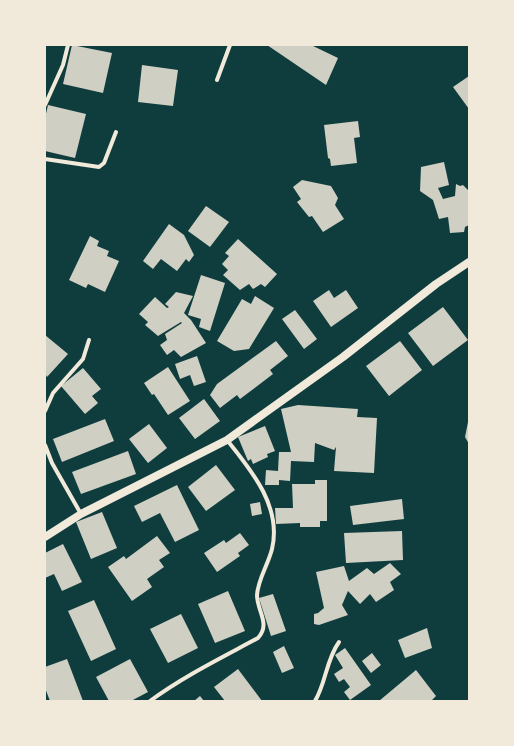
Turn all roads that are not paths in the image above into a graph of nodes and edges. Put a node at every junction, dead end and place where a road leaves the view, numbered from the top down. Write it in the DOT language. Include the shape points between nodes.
graph roads {
  1 [pos="68,45"];
  2 [pos="230,45"];
  3 [pos="217,80"];
  4 [pos="45,106"];
  5 [pos="116,132"];
  6 [pos="45,159"];
  7 [pos="469,262"];
  8 [pos="89,340"];
  9 [pos="45,411"];
  10 [pos="227,440"];
  11 [pos="45,445"];
  12 [pos="81,514"];
  13 [pos="45,537"];
  14 [pos="339,642"];
  15 [pos="150,701"];
  16 [pos="315,701"];
  1 -- 4 [label="street" via="63,66"];
  2 -- 3 [label="street"];
  5 -- 6 [label="street" via="104,163 99,167"];
  7 -- 10 [label="main road"];
  8 -- 9 [label="street" via="83,359 53,393"];
  10 -- 12 [label="main road"];
  10 -- 15 [label="street" via="252,472 264,492 271,512 274,536 272,550 258,584 257,597 264,632 258,638 197,670"];
  11 -- 12 [label="street" via="52,463"];
  12 -- 13 [label="main road"];
  14 -- 16 [label="street" via="332,652"];
}
